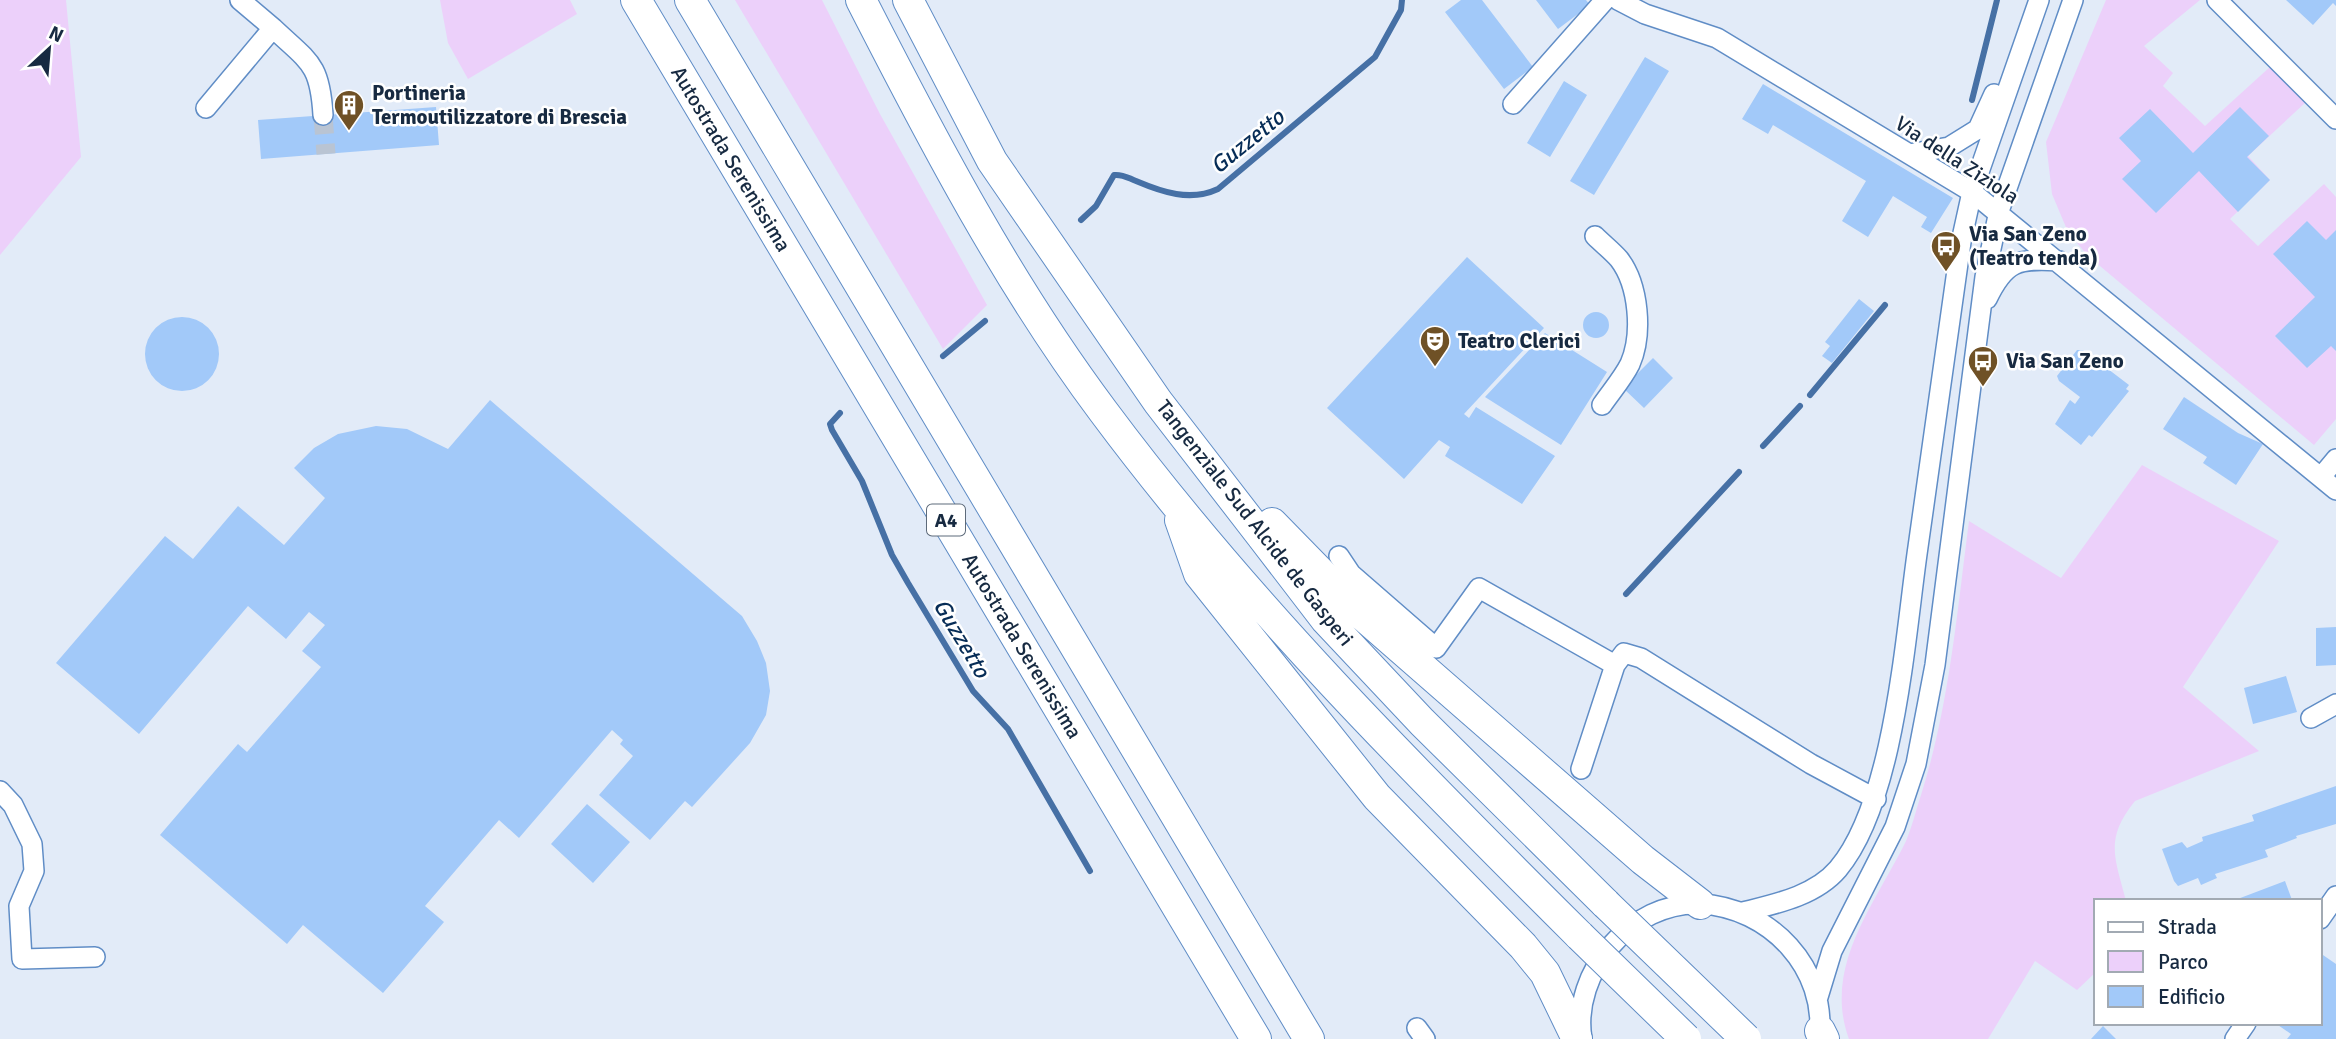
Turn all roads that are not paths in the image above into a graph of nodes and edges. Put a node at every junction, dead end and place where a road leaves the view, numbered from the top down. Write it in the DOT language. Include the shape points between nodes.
graph roads {
  1 [pos="240,0"];
  2 [pos="636,0"];
  3 [pos="690,0"];
  4 [pos="861,0"];
  5 [pos="908,0"];
  6 [pos="1605,0"];
  7 [pos="1618,0"];
  8 [pos="2039,0"];
  9 [pos="2073,0"];
  10 [pos="2217,0"];
  11 [pos="2031,26"];
  12 [pos="273,29"];
  13 [pos="1513,104"];
  14 [pos="206,107"];
  15 [pos="323,115"];
  16 [pos="2336,119"];
  17 [pos="1909,154"];
  18 [pos="1972,192"];
  19 [pos="1999,211"];
  20 [pos="1595,236"];
  21 [pos="2059,261"];
  22 [pos="1981,313"];
  23 [pos="1602,405"];
  24 [pos="1200,457"];
  25 [pos="2336,459"];
  26 [pos="2329,484"];
  27 [pos="1176,507"];
  28 [pos="1339,556"];
  29 [pos="1615,664"];
  30 [pos="2336,704"];
  31 [pos="2311,718"];
  32 [pos="1581,769"];
  33 [pos="0,791"];
  34 [pos="1876,799"];
  35 [pos="2336,896"];
  36 [pos="1700,904"];
  37 [pos="1743,912"];
  38 [pos="2322,916"];
  39 [pos="95,957"];
  40 [pos="1818,997"];
  41 [pos="1821,1036"];
  42 [pos="1256,1039"];
  43 [pos="1309,1039"];
  44 [pos="1580,1039"];
  45 [pos="1686,1039"];
  46 [pos="1746,1039"];
  1 -- 12 [label="street"];
  2 -- 42 [label="highway, Autostrada Serenissima / A4"];
  3 -- 43 [label="highway, A4"];
  4 -- 27 [label="highway, Tangenziale Sud Alcide de Gasperi" via="1017,284 1101,408"];
  5 -- 24 [label="highway, Tangenziale Sud Alcide de Gasperi" via="992,161"];
  6 -- 13 [label="street"];
  7 -- 17 [label="street, Via della Ziziola" via="1717,38"];
  8 -- 11 [label="street"];
  9 -- 19 [label="street"];
  10 -- 16 [label="street"];
  11 -- 17 [label="street" via="2010,51 1978,129 1949,147"];
  11 -- 18 [label="street"];
  12 -- 14 [label="street"];
  12 -- 15 [label="street" via="315,67"];
  17 -- 18 [label="street, Via della Ziziola"];
  18 -- 19 [label="street, Via della Ziziola"];
  18 -- 34 [label="street"];
  19 -- 21 [label="street, Via della Ziziola"];
  19 -- 22 [label="street"];
  20 -- 23 [label="street" via="1620,260 1633,287 1636,313 1637,339 1630,364"];
  21 -- 22 [label="street" via="2029,259 2010,264 1996,280"];
  21 -- 26 [label="street, Via della Ziziola"];
  22 -- 40 [label="street" via="1935,665 1916,764 1895,827 1832,951"];
  24 -- 36 [label="highway" via="1233,481 1361,614 1643,860"];
  24 -- 46 [label="highway, Tangenziale Sud Alcide de Gasperi, bridge" via="1326,620 1422,722"];
  25 -- 26 [label="street"];
  27 -- 44 [label="highway" via="1199,574 1377,797 1531,955"];
  27 -- 45 [label="highway, Tangenziale Sud Alcide de Gasperi, bridge" via="1392,750"];
  28 -- 29 [label="street" via="1351,574 1436,648 1479,588"];
  29 -- 32 [label="street"];
  29 -- 34 [label="street" via="1623,653 1641,658"];
  30 -- 31 [label="street"];
  33 -- 39 [label="street" via="13,805 33,844 34,871 19,906 22,959"];
  34 -- 37 [label="street" via="1847,856 1821,884 1786,901"];
  35 -- 38 [label="street"];
  36 -- 37 [label="street"];
  36 -- 44 [label="street" via="1675,907 1638,922 1603,954 1582,1006"];
  37 -- 40 [label="street" via="1777,933 1800,958"];
  40 -- 41 [label="street"];
}
